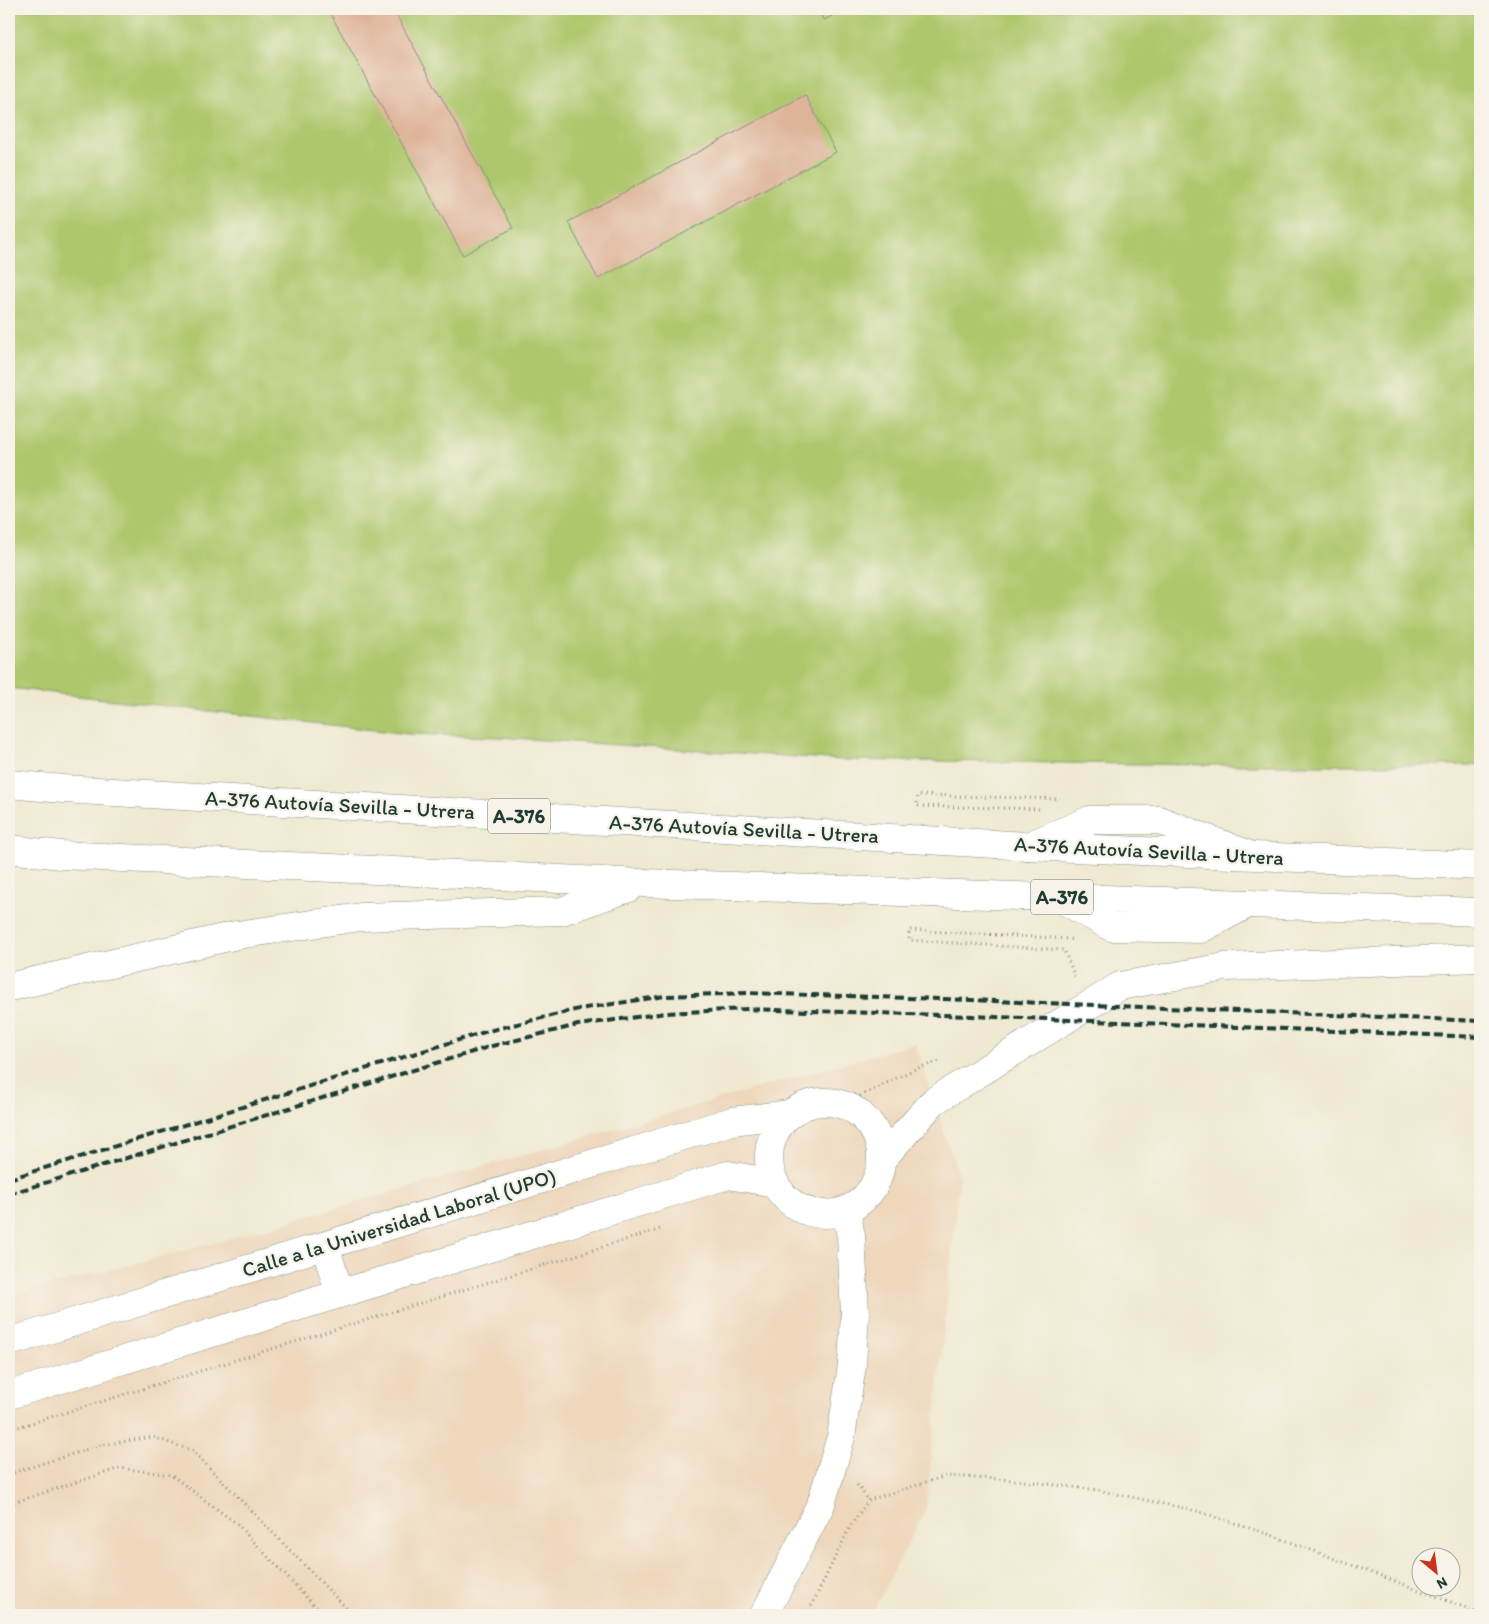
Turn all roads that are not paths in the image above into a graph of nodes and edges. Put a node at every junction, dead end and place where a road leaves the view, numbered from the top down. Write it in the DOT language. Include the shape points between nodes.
graph roads {
  1 [pos="9,784"];
  2 [pos="9,849"];
  3 [pos="1480,866"];
  4 [pos="644,883"];
  5 [pos="1480,912"];
  6 [pos="1480,958"];
  7 [pos="9,987"];
  8 [pos="791,1114"];
  9 [pos="882,1159"];
  10 [pos="775,1183"];
  11 [pos="846,1211"];
  12 [pos="325,1246"];
  13 [pos="340,1294"];
  14 [pos="9,1342"];
  15 [pos="9,1395"];
  16 [pos="764,1615"];
  1 -- 3 [label="main road, A-376 Autovía Sevilla - Utrera / A-376" via="1028,846"];
  2 -- 4 [label="main road, A-376" via="61,855"];
  4 -- 5 [label="main road, A-376"];
  4 -- 7 [label="main road" via="562,911 360,917 237,935"];
  6 -- 9 [label="main road" via="1225,967 1120,986 934,1101"];
  8 -- 9 [label="main road" via="817,1102 842,1104 869,1122 878,1138"];
  8 -- 10 [label="main road" via="777,1130 771,1145 770,1167"];
  8 -- 12 [label="main road, Calle a la Universidad Laboral (UPO)" via="732,1121"];
  9 -- 11 [label="main road" via="875,1186"];
  10 -- 11 [label="main road" via="781,1194 800,1209 829,1215"];
  10 -- 13 [label="main road" via="728,1175"];
  11 -- 16 [label="main road" via="852,1236 855,1312 852,1365 841,1437 821,1504"];
  12 -- 13 [label="main road"];
  12 -- 14 [label="main road, Calle a la Universidad Laboral (UPO)"];
  13 -- 15 [label="main road"];
}
